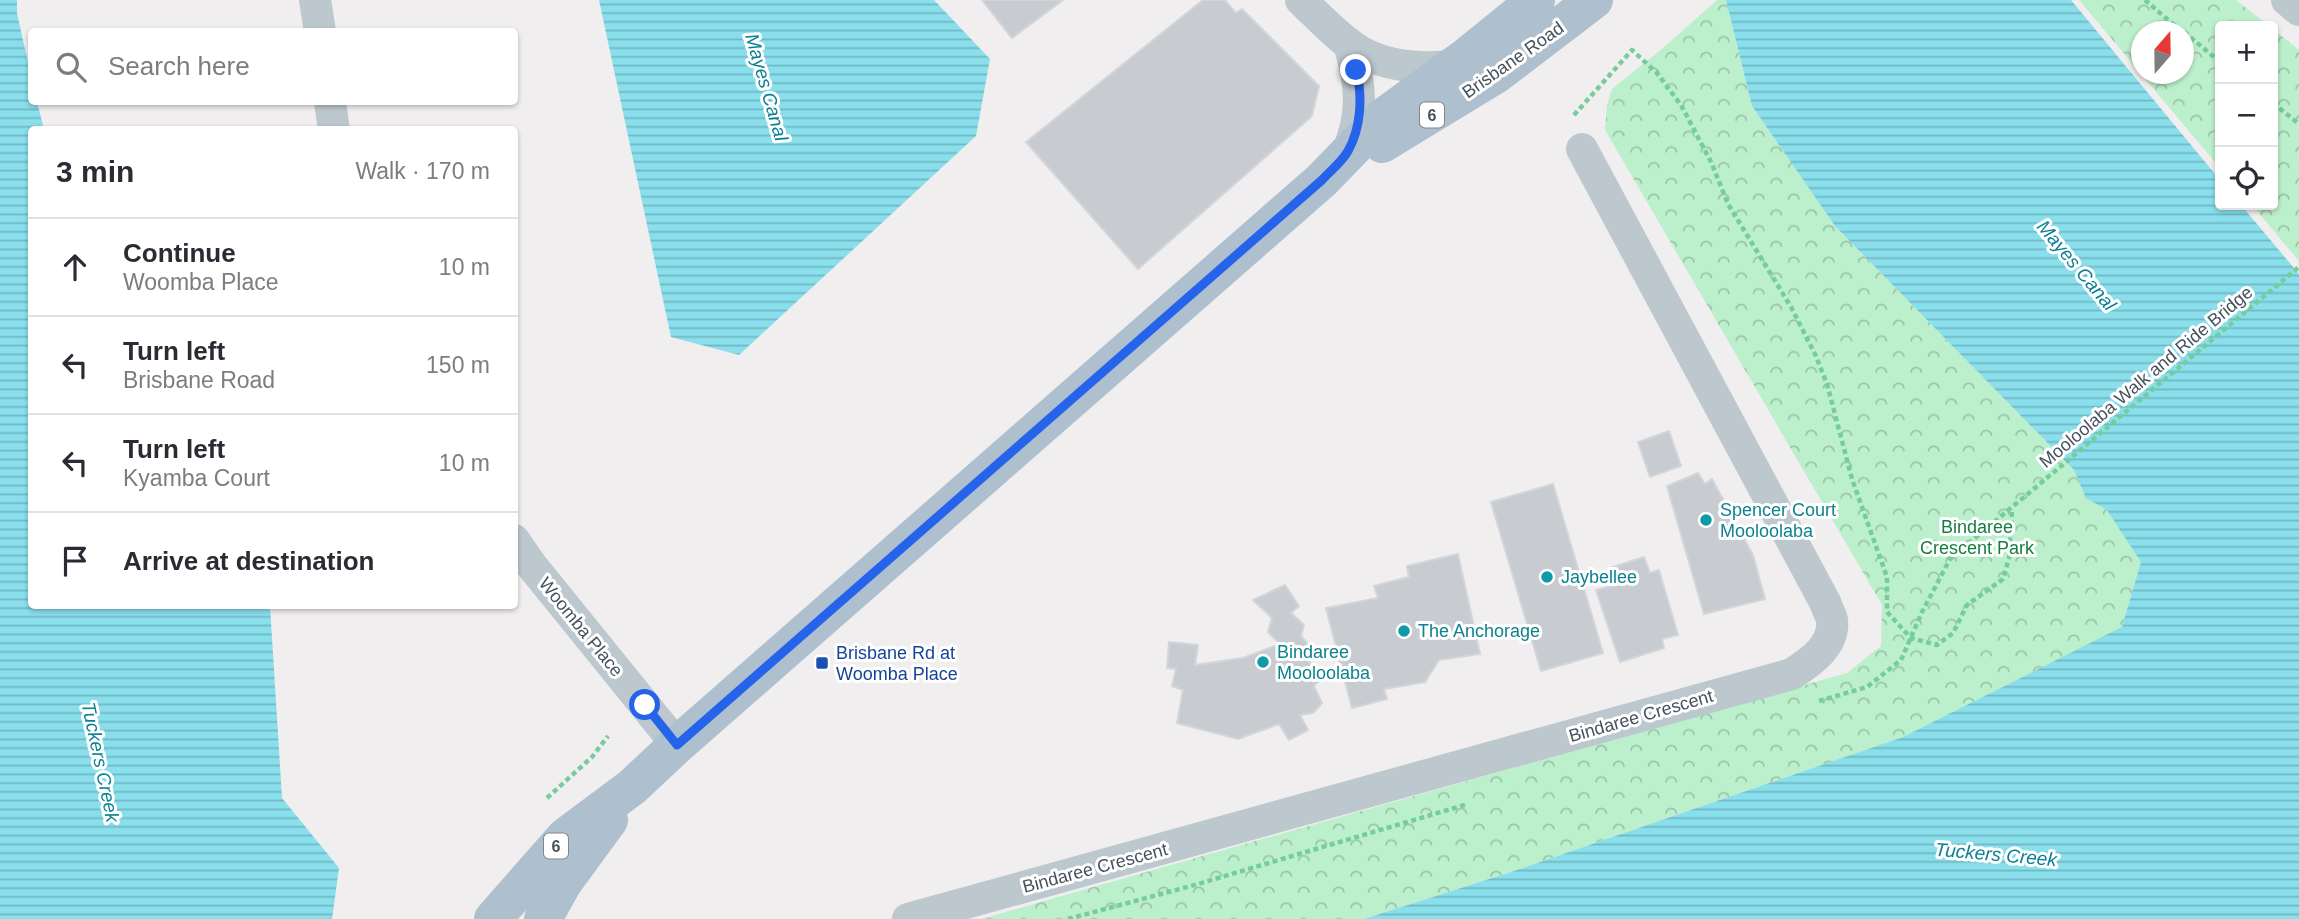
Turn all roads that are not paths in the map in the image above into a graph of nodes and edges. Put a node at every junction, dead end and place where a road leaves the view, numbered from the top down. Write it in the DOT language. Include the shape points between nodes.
graph roads {
  1 [pos="315,0"];
  2 [pos="1301,0"];
  3 [pos="1536,0"];
  4 [pos="1594,0"];
  5 [pos="2287,0"];
  6 [pos="2299,10"];
  7 [pos="319,28"];
  8 [pos="1349,44"];
  9 [pos="1454,66"];
  10 [pos="330,105"];
  11 [pos="333,126"];
  12 [pos="1575,136"];
  13 [pos="1334,167"];
  14 [pos="518,546"];
  15 [pos="677,745"];
  16 [pos="632,787"];
  17 [pos="493,919"];
  18 [pos="543,919"];
  19 [pos="908,919"];
  1 -- 7 [label="street"];
  2 -- 8 [label="street"];
  3 -- 9 [label="main road, Brisbane Road"];
  4 -- 13 [label="main road, Brisbane Road / 6" via="1497,75"];
  5 -- 6 [label="street"];
  8 -- 9 [label="street" via="1398,65"];
  8 -- 13 [label="street" via="1360,101 1357,121"];
  9 -- 13 [label="main road, Brisbane Road" via="1383,117"];
  10 -- 11 [label="street"];
  12 -- 19 [label="street, Bindaree Crescent" via="1826,604 1832,621 1829,639 1815,659 1792,674"];
  13 -- 15 [label="main road, Brisbane Road / 6"];
  14 -- 15 [label="street, Woomba Place"];
  15 -- 16 [label="main road, Brisbane Road / 6"];
  16 -- 17 [label="main road, Brisbane Road / 6" via="565,836"];
  16 -- 18 [label="main road, Brisbane Road / 6" via="563,883"];
}
